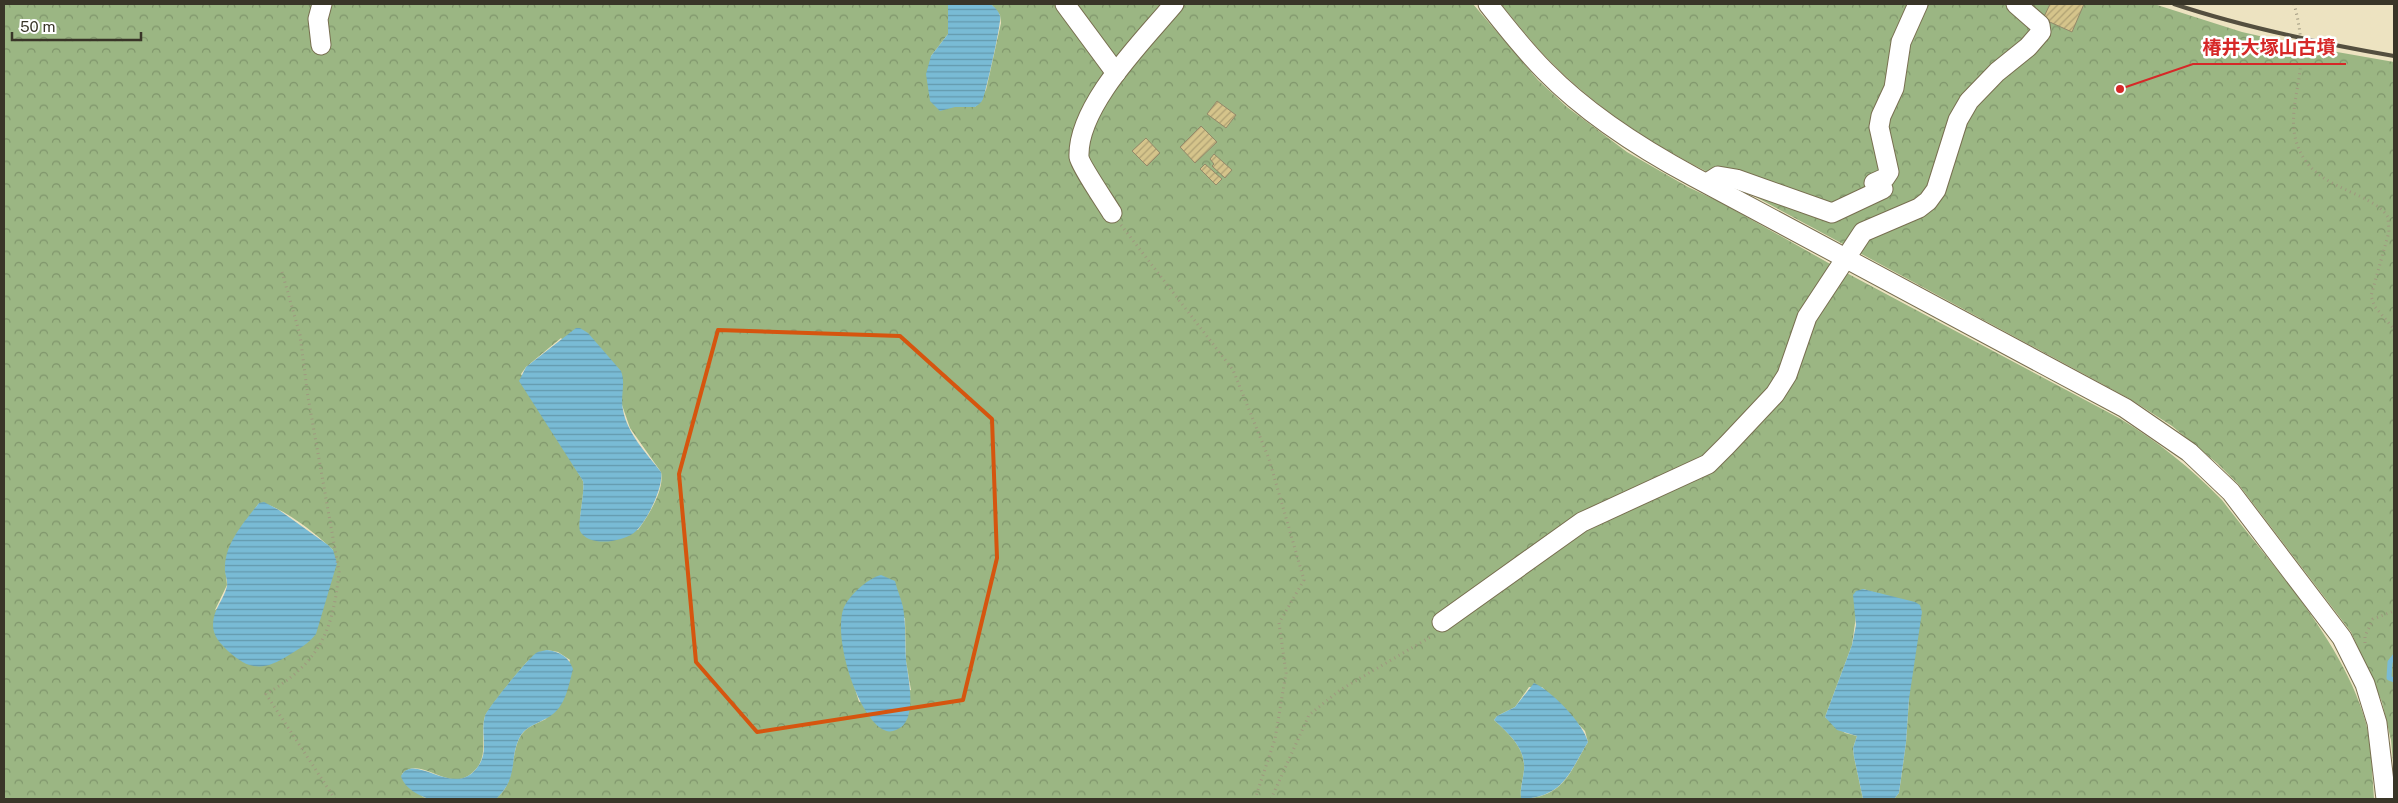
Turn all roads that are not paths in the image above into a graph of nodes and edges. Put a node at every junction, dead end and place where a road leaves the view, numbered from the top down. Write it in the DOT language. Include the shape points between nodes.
graph roads {
  1 [pos="322,4"];
  2 [pos="1065,4"];
  3 [pos="1174,4"];
  4 [pos="1488,4"];
  5 [pos="1918,4"];
  6 [pos="2016,4"];
  7 [pos="320,45"];
  8 [pos="1116,74"];
  9 [pos="1707,183"];
  10 [pos="1112,213"];
  11 [pos="1846,259"];
  12 [pos="1442,622"];
  13 [pos="2386,799"];
  1 -- 7 [label="street" via="318,19"];
  2 -- 8 [label="street"];
  3 -- 8 [label="street"];
  4 -- 9 [label="street" via="1541,66 1575,98 1634,142"];
  5 -- 9 [label="street" via="1900,42 1894,88 1881,116 1879,127 1889,172 1874,184 1883,189 1832,214 1736,178 1718,176"];
  6 -- 11 [label="street" via="2040,25 2041,32 1969,101 1958,120 1936,190 1919,208 1863,232"];
  8 -- 10 [label="street" via="1084,124 1079,158"];
  9 -- 11 [label="street"];
  11 -- 12 [label="street" via="1807,317 1787,375 1775,394 1708,464 1582,522"];
  11 -- 13 [label="street" via="2125,408 2166,434 2211,471 2231,492 2342,638 2365,684 2377,723"];
}
